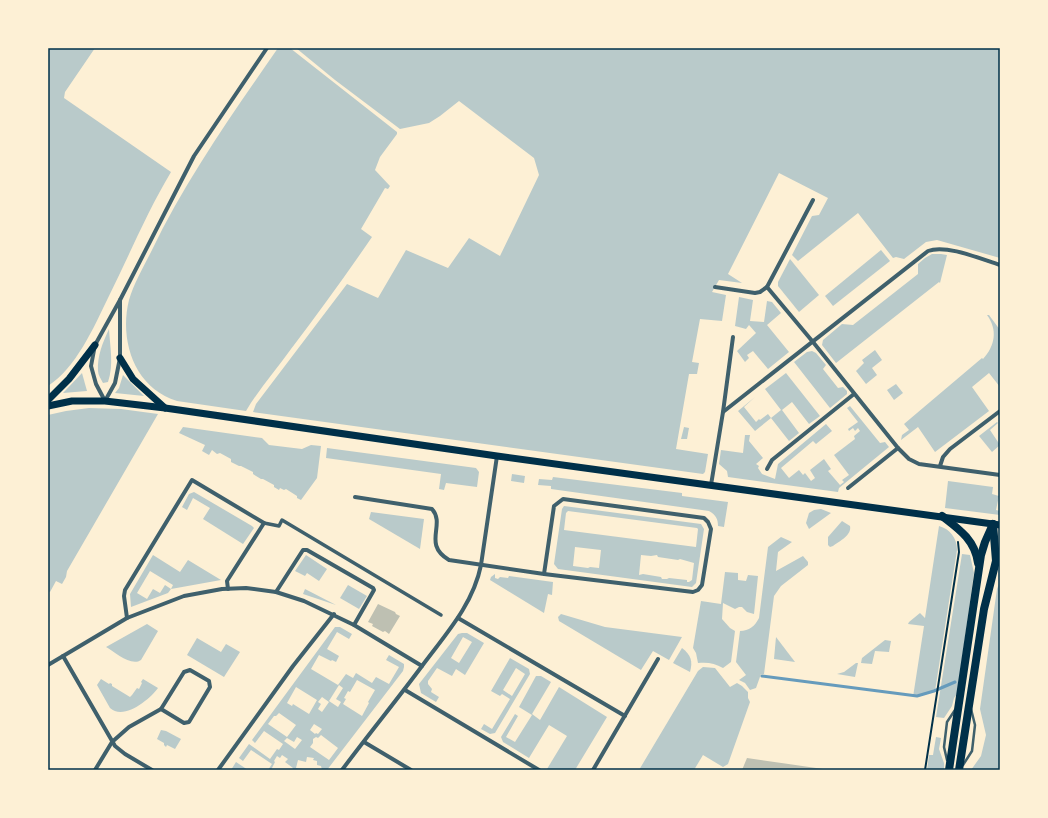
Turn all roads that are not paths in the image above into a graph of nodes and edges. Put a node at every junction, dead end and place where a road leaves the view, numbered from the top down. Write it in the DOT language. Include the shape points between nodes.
graph roads {
  1 [pos="267,48"];
  2 [pos="813,200"];
  3 [pos="1000,265"];
  4 [pos="715,287"];
  5 [pos="767,287"];
  6 [pos="120,300"];
  7 [pos="733,337"];
  8 [pos="813,342"];
  9 [pos="95,345"];
  10 [pos="120,358"];
  11 [pos="854,394"];
  12 [pos="48,400"];
  13 [pos="105,401"];
  14 [pos="48,406"];
  15 [pos="165,408"];
  16 [pos="1000,411"];
  17 [pos="724,412"];
  18 [pos="898,448"];
  19 [pos="497,456"];
  20 [pos="940,466"];
  21 [pos="767,469"];
  22 [pos="1000,475"];
  23 [pos="711,485"];
  24 [pos="848,488"];
  25 [pos="355,497"];
  26 [pos="942,516"];
  27 [pos="264,523"];
  28 [pos="996,524"];
  29 [pos="998,558"];
  30 [pos="481,565"];
  31 [pos="544,574"];
  32 [pos="979,575"];
  33 [pos="228,588"];
  34 [pos="276,592"];
  35 [pos="334,614"];
  36 [pos="440,615"];
  37 [pos="127,618"];
  38 [pos="458,618"];
  39 [pos="354,625"];
  40 [pos="63,656"];
  41 [pos="658,659"];
  42 [pos="48,665"];
  43 [pos="422,666"];
  44 [pos="404,690"];
  45 [pos="161,709"];
  46 [pos="625,716"];
  47 [pos="112,742"];
  48 [pos="364,742"];
  49 [pos="949,769"];
  50 [pos="96,770"];
  51 [pos="152,770"];
  52 [pos="218,770"];
  53 [pos="342,770"];
  54 [pos="411,770"];
  55 [pos="539,770"];
  56 [pos="594,770"];
  57 [pos="960,770"];
  1 -- 6 [label="street" via="194,156"];
  2 -- 5 [label="street"];
  3 -- 8 [label="street" via="949,250 936,248 928,251"];
  4 -- 5 [label="street" via="755,293"];
  5 -- 8 [label="street"];
  6 -- 9 [label="street"];
  6 -- 10 [label="street"];
  7 -- 17 [label="street"];
  8 -- 11 [label="street"];
  8 -- 17 [label="street"];
  9 -- 12 [label="main road" via="69,379"];
  9 -- 13 [label="street" via="91,366 96,384"];
  10 -- 13 [label="street" via="115,382"];
  10 -- 15 [label="main road" via="133,379"];
  11 -- 18 [label="street"];
  11 -- 21 [label="street" via="772,460"];
  13 -- 14 [label="main road" via="72,401"];
  13 -- 15 [label="main road"];
  15 -- 19 [label="main road"];
  16 -- 20 [label="street" via="950,449"];
  17 -- 23 [label="street"];
  18 -- 20 [label="street" via="914,462"];
  18 -- 24 [label="street"];
  19 -- 23 [label="main road"];
  19 -- 30 [label="street"];
  20 -- 22 [label="street"];
  23 -- 26 [label="main road"];
  25 -- 30 [label="street" via="432,509 437,520 435,543 442,556 449,560"];
  26 -- 28 [label="main road"];
  26 -- 32 [label="main road" via="964,533 972,543 977,556"];
  27 -- 33 [label="street" via="227,581"];
  27 -- 36 [label="street" via="279,526 282,520"];
  27 -- 37 [label="street" via="192,480 125,590"];
  28 -- 29 [label="main road"];
  28 -- 32 [label="main road" via="985,542"];
  29 -- 57 [label="main road" via="984,609"];
  30 -- 31 [label="street"];
  30 -- 38 [label="street" via="478,581"];
  31 -- 31 [label="street" via="693,592 702,585 711,529 708,522 702,518 563,499 554,506"];
  32 -- 49 [label="main road"];
  33 -- 34 [label="street"];
  33 -- 37 [label="street" via="184,596"];
  34 -- 35 [label="street" via="304,600"];
  34 -- 39 [label="street" via="303,550 307,550 373,588"];
  35 -- 39 [label="street"];
  35 -- 52 [label="street"];
  37 -- 40 [label="street"];
  38 -- 43 [label="street"];
  38 -- 46 [label="street"];
  39 -- 43 [label="street"];
  40 -- 42 [label="street"];
  40 -- 47 [label="street"];
  41 -- 46 [label="street"];
  43 -- 44 [label="street"];
  44 -- 48 [label="street"];
  44 -- 55 [label="street"];
  45 -- 45 [label="street" via="184,723 189,722 210,687 209,681 190,670 184,672"];
  45 -- 47 [label="street" via="129,727"];
  46 -- 56 [label="street"];
  47 -- 50 [label="street"];
  47 -- 51 [label="street" via="125,754"];
  48 -- 53 [label="street"];
  48 -- 54 [label="street"];
}
